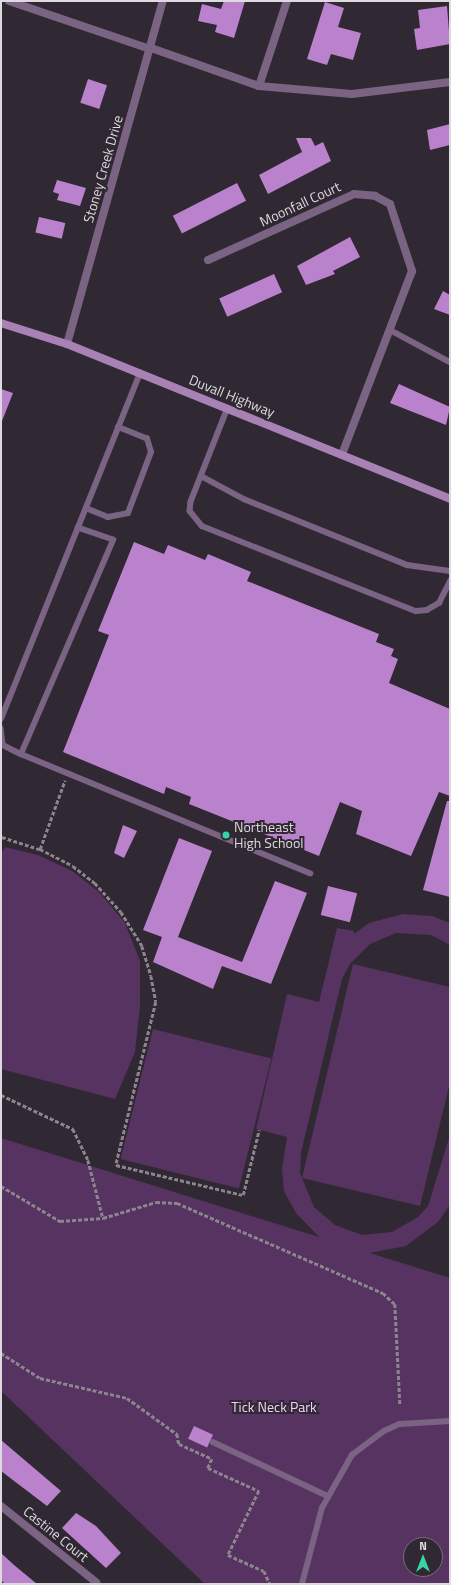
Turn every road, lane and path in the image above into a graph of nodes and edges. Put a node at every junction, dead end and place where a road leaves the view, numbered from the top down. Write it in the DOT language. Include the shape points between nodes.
graph roads {
  1 [pos="9,1"];
  2 [pos="163,1"];
  3 [pos="287,1"];
  4 [pos="27,4"];
  5 [pos="150,48"];
  6 [pos="450,82"];
  7 [pos="259,86"];
  8 [pos="208,260"];
  9 [pos="1,323"];
  10 [pos="390,330"];
  11 [pos="67,344"];
  12 [pos="450,362"];
  13 [pos="140,373"];
  14 [pos="228,408"];
  15 [pos="118,427"];
  16 [pos="342,454"];
  17 [pos="201,476"];
  18 [pos="450,499"];
  19 [pos="86,508"];
  20 [pos="78,528"];
  21 [pos="450,571"];
  22 [pos="450,581"];
  23 [pos="1,718"];
  24 [pos="1,728"];
  25 [pos="21,754"];
  26 [pos="67,776"];
  27 [pos="1,837"];
  28 [pos="40,849"];
  29 [pos="310,873"];
  30 [pos="1,1095"];
  31 [pos="260,1130"];
  32 [pos="1,1186"];
  33 [pos="103,1218"];
  34 [pos="1,1353"];
  35 [pos="400,1404"];
  36 [pos="450,1421"];
  37 [pos="213,1442"];
  38 [pos="328,1496"];
  39 [pos="1,1506"];
  40 [pos="96,1582"];
  41 [pos="270,1584"];
  42 [pos="302,1584"];
  1 -- 4 [label="street"];
  2 -- 5 [label="street, Stoney Creek Drive"];
  3 -- 7 [label="street"];
  4 -- 5 [label="street"];
  5 -- 7 [label="street"];
  5 -- 11 [label="street, Stoney Creek Drive"];
  6 -- 7 [label="street" via="352,94"];
  8 -- 10 [label="street, Moonfall Court" via="354,194 375,196 390,204 412,271"];
  9 -- 11 [label="street, Duvall Highway"];
  10 -- 12 [label="lane"];
  10 -- 16 [label="street, Moonfall Court"];
  11 -- 13 [label="street, Duvall Highway"];
  13 -- 14 [label="street, Duvall Highway"];
  13 -- 15 [label="lane"];
  14 -- 16 [label="street, Duvall Highway"];
  14 -- 17 [label="lane"];
  15 -- 19 [label="lane"];
  15 -- 19 [label="lane" via="147,439 151,452 128,513 108,517"];
  16 -- 18 [label="street, Duvall Highway"];
  17 -- 21 [label="lane" via="244,499 408,565"];
  17 -- 22 [label="lane" via="190,512 194,519 212,532 416,611 427,610 439,603"];
  19 -- 20 [label="lane"];
  20 -- 23 [label="lane"];
  20 -- 25 [label="lane" via="113,540"];
  24 -- 25 [label="lane" via="3,745"];
  25 -- 26 [label="lane"];
  26 -- 28 [label="path"];
  26 -- 29 [label="lane"];
  27 -- 28 [label="path"];
  28 -- 31 [label="path" via="73,866 95,883 122,912 142,946 150,976 156,1002 116,1165 243,1195"];
  30 -- 33 [label="path" via="73,1129 88,1160"];
  32 -- 33 [label="path" via="60,1221"];
  33 -- 35 [label="path" via="156,1202 176,1203 383,1293 395,1304"];
  34 -- 41 [label="path" via="40,1378 127,1398 176,1434 179,1444 212,1459 208,1468 260,1491 228,1555 264,1571"];
  36 -- 38 [label="lane" via="420,1421 384,1431 352,1455"];
  37 -- 38 [label="lane"];
  38 -- 42 [label="lane"];
  39 -- 40 [label="street, Castine Court"];
}
